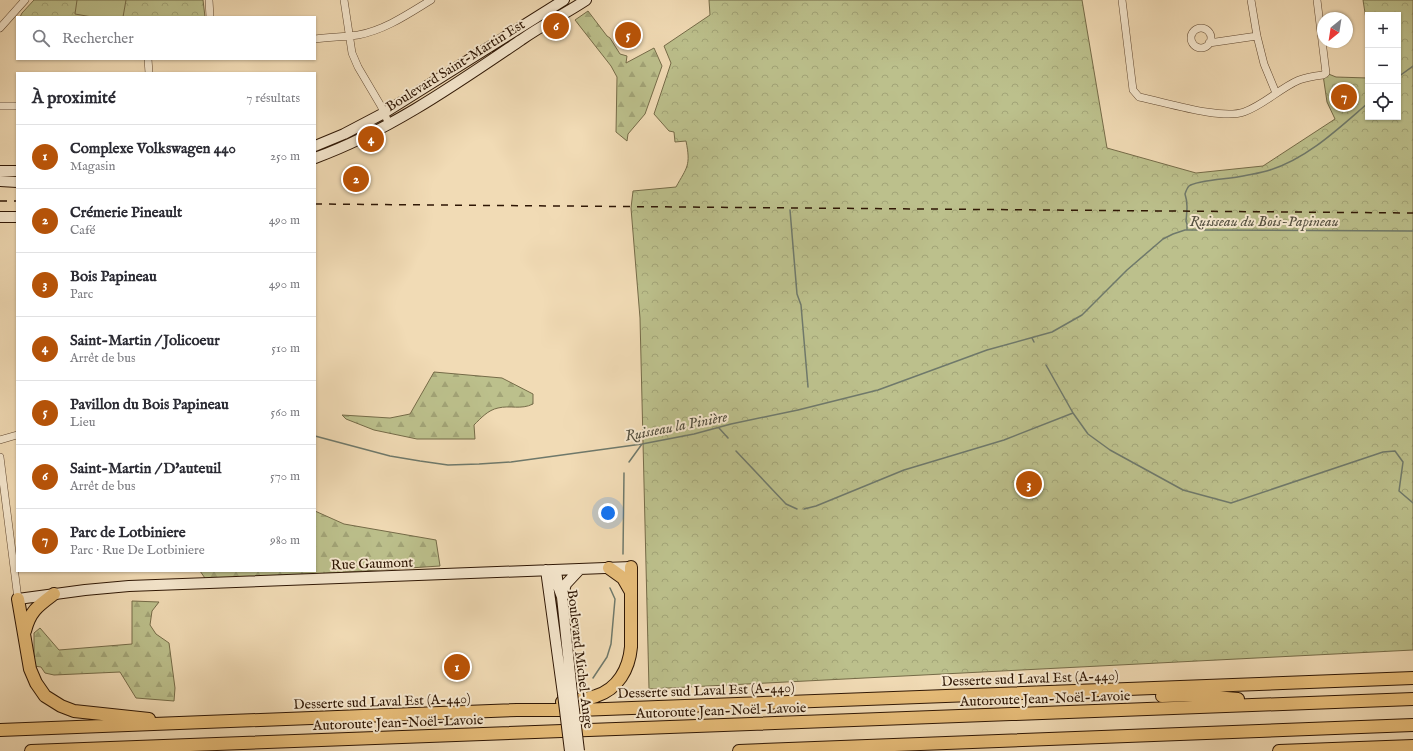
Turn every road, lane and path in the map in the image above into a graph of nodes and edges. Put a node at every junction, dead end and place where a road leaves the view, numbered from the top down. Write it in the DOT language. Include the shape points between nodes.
graph roads {
  1 [pos="25,0"];
  2 [pos="209,0"];
  3 [pos="344,0"];
  4 [pos="431,0"];
  5 [pos="586,0"];
  6 [pos="1122,0"];
  7 [pos="1251,0"];
  8 [pos="1317,0"];
  9 [pos="560,1"];
  10 [pos="565,13"];
  11 [pos="210,16"];
  12 [pos="14,17"];
  13 [pos="0,28"];
  14 [pos="350,36"];
  15 [pos="1257,36"];
  16 [pos="316,39"];
  17 [pos="1209,43"];
  18 [pos="148,60"];
  19 [pos="149,72"];
  20 [pos="1276,93"];
  21 [pos="0,106"];
  22 [pos="16,106"];
  23 [pos="384,114"];
  24 [pos="389,124"];
  25 [pos="316,146"];
  26 [pos="316,158"];
  27 [pos="0,171"];
  28 [pos="16,172"];
  29 [pos="0,181"];
  30 [pos="16,182"];
  31 [pos="0,217"];
  32 [pos="16,217"];
  33 [pos="16,435"];
  34 [pos="0,440"];
  35 [pos="0,458"];
  36 [pos="631,567"];
  37 [pos="609,568"];
  38 [pos="580,569"];
  39 [pos="551,570"];
  40 [pos="631,593"];
  41 [pos="54,594"];
  42 [pos="562,597"];
  43 [pos="18,599"];
  44 [pos="24,632"];
  45 [pos="1413,678"];
  46 [pos="1062,692"];
  47 [pos="568,693"];
  48 [pos="1413,699"];
  49 [pos="1301,703"];
  50 [pos="517,710"];
  51 [pos="184,723"];
  52 [pos="1413,725"];
  53 [pos="0,730"];
  54 [pos="1413,746"];
  55 [pos="31,751"];
  56 [pos="570,751"];
  57 [pos="579,751"];
  58 [pos="739,751"];
  59 [pos="1278,751"];
  1 -- 12 [label="street"];
  2 -- 11 [label="street"];
  3 -- 14 [label="street"];
  4 -- 14 [label="street" via="386,26"];
  5 -- 10 [label="street, Boulevard Saint-Martin Est"];
  6 -- 20 [label="street" via="1133,90 1139,97 1214,113 1233,114 1254,108"];
  7 -- 15 [label="street"];
  8 -- 20 [label="street" via="1326,73 1298,80"];
  9 -- 10 [label="street"];
  9 -- 23 [label="street, Boulevard Saint-Martin Est"];
  10 -- 24 [label="street, Boulevard Saint-Martin Est"];
  12 -- 13 [label="street"];
  14 -- 16 [label="street"];
  14 -- 23 [label="street" via="354,58"];
  15 -- 17 [label="street"];
  15 -- 20 [label="street" via="1264,64"];
  18 -- 19 [label="street"];
  21 -- 22 [label="street"];
  23 -- 24 [label="street"];
  23 -- 25 [label="street, Boulevard Saint-Martin Est"];
  24 -- 26 [label="street, Boulevard Saint-Martin Est"];
  27 -- 28 [label="street"];
  29 -- 30 [label="street"];
  31 -- 32 [label="street"];
  33 -- 34 [label="street"];
  35 -- 43 [label="street"];
  36 -- 37 [label="street, Rue Gaumont"];
  36 -- 40 [label="highway"];
  37 -- 38 [label="street, Rue Gaumont"];
  37 -- 40 [label="highway" via="623,578"];
  38 -- 39 [label="street, Rue Gaumont"];
  38 -- 42 [label="street" via="566,584"];
  39 -- 41 [label="street, Rue Gaumont" via="129,586"];
  39 -- 42 [label="street, Boulevard Michel-Ange"];
  39 -- 47 [label="street, Boulevard Michel-Ange"];
  40 -- 50 [label="highway" via="630,652 628,664 618,681 606,692 596,696"];
  41 -- 43 [label="street, Rue Gaumont"];
  41 -- 44 [label="highway" via="32,612"];
  42 -- 47 [label="street, Boulevard Michel-Ange"];
  43 -- 44 [label="highway"];
  44 -- 51 [label="highway" via="33,679 42,692 57,704 81,712"];
  45 -- 46 [label="highway, Desserte sud Laval Est (A-440)"];
  46 -- 49 [label="highway" via="1105,697 1191,695"];
  46 -- 50 [label="highway, Desserte sud Laval Est (A-440)" via="579,710"];
  47 -- 56 [label="street, Boulevard Michel-Ange, bridge"];
  47 -- 57 [label="street, Boulevard Michel-Ange, bridge"];
  48 -- 49 [label="highway, Autoroute Jean-Noël-Lavoie"];
  49 -- 55 [label="highway, Autoroute Jean-Noël-Lavoie"];
  50 -- 51 [label="highway, Desserte sud Laval Est (A-440)"];
  51 -- 53 [label="highway, Desserte sud Laval Est (A-440)"];
  52 -- 58 [label="highway"];
  54 -- 59 [label="highway"];
}
